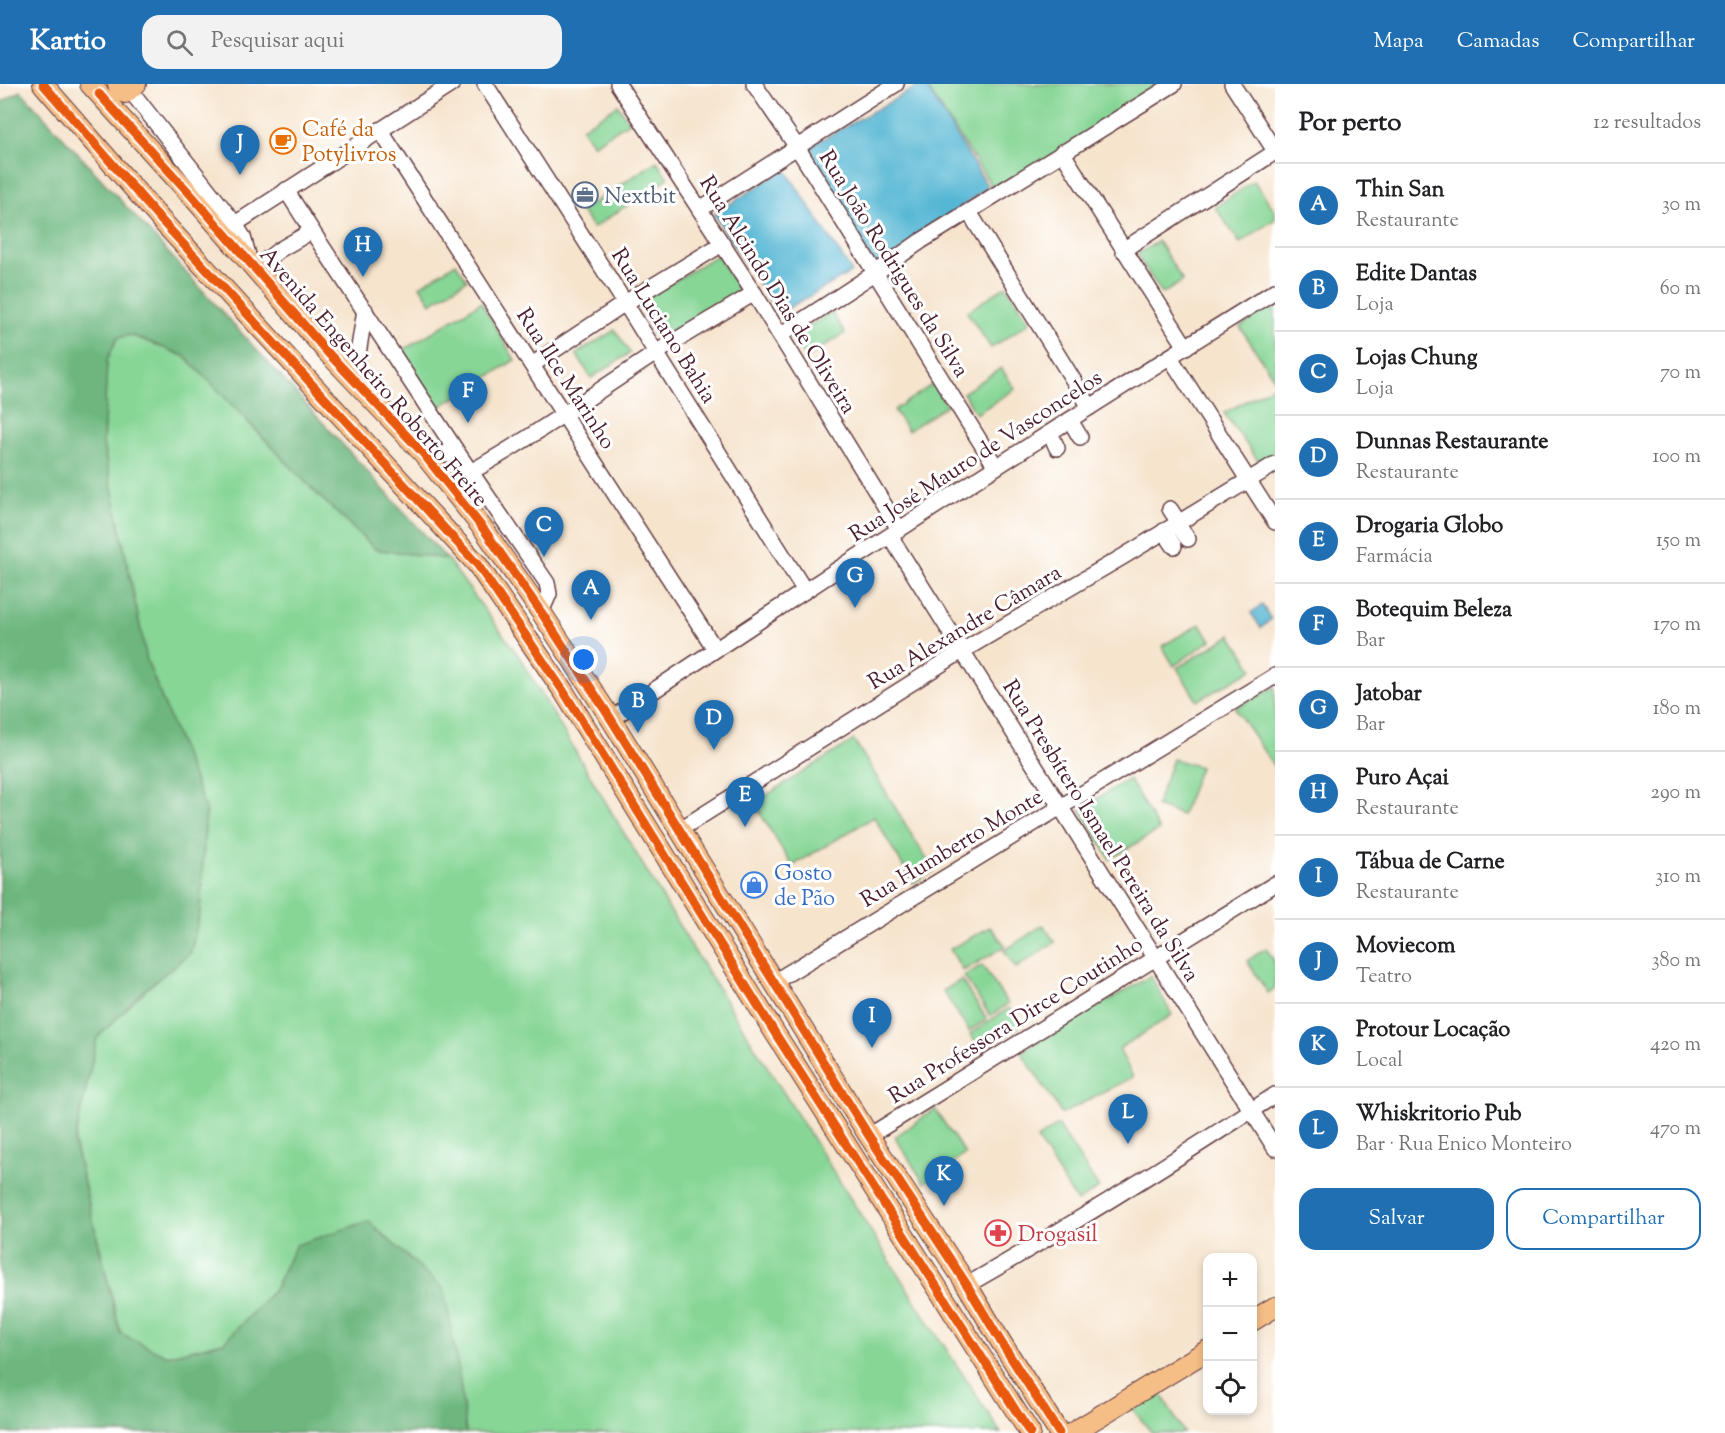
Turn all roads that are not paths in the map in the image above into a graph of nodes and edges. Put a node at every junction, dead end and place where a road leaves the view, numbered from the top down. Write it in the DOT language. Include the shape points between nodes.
graph roads {
  1 [pos="43,84"];
  2 [pos="452,84"];
  3 [pos="485,84"];
  4 [pos="618,84"];
  5 [pos="754,84"];
  6 [pos="1174,84"];
  7 [pos="1232,84"];
  8 [pos="891,85"];
  9 [pos="127,86"];
  10 [pos="94,89"];
  11 [pos="380,130"];
  12 [pos="797,147"];
  13 [pos="1275,152"];
  14 [pos="1062,153"];
  15 [pos="286,190"];
  16 [pos="699,209"];
  17 [pos="969,212"];
  18 [pos="235,224"];
  19 [pos="312,231"];
  20 [pos="722,244"];
  21 [pos="1123,250"];
  22 [pos="253,267"];
  23 [pos="875,273"];
  24 [pos="1275,291"];
  25 [pos="754,293"];
  26 [pos="625,303"];
  27 [pos="365,310"];
  28 [pos="254,321"];
  29 [pos="780,334"];
  30 [pos="1186,346"];
  31 [pos="656,353"];
  32 [pos="329,354"];
  33 [pos="1170,357"];
  34 [pos="532,365"];
  35 [pos="353,379"];
  36 [pos="321,396"];
  37 [pos="1090,407"];
  38 [pos="563,415"];
  39 [pos="1070,420"];
  40 [pos="1050,433"];
  41 [pos="1080,436"];
  42 [pos="1057,448"];
  43 [pos="422,452"];
  44 [pos="459,455"];
  45 [pos="1275,464"];
  46 [pos="996,467"];
  47 [pos="471,472"];
  48 [pos="1249,480"];
  49 [pos="449,484"];
  50 [pos="1173,522"];
  51 [pos="1275,522"];
  52 [pos="895,533"];
  53 [pos="1181,542"];
  54 [pos="805,591"];
  55 [pos="542,612"];
  56 [pos="715,649"];
  57 [pos="962,651"];
  58 [pos="1275,676"];
  59 [pos="611,719"];
  60 [pos="1060,807"];
  61 [pos="679,830"];
  62 [pos="1275,884"];
  63 [pos="1156,959"];
  64 [pos="774,982"];
  65 [pos="1275,1095"];
  66 [pos="1251,1111"];
  67 [pos="869,1136"];
  68 [pos="1275,1148"];
  69 [pos="967,1285"];
  70 [pos="941,1292"];
  71 [pos="1275,1307"];
  72 [pos="1257,1318"];
  73 [pos="1001,1342"];
  74 [pos="1203,1353"];
  75 [pos="1030,1433"];
  76 [pos="1059,1433"];
  77 [pos="1072,1433"];
  1 -- 28 [label="main road, Avenida Engenheiro Roberto Freire"];
  2 -- 11 [label="street"];
  3 -- 26 [label="street, Rua Luciano Bahia"];
  4 -- 16 [label="street, Rua Alcindo Dias de Oliveira"];
  5 -- 12 [label="street, Rua João Rodrigues da Silva"];
  6 -- 14 [label="street"];
  7 -- 13 [label="street"];
  8 -- 12 [label="street"];
  9 -- 10 [label="main road"];
  9 -- 18 [label="street"];
  10 -- 22 [label="main road, Avenida Engenheiro Roberto Freire"];
  11 -- 15 [label="street"];
  11 -- 34 [label="street, Rua Ilce Marinho"];
  12 -- 16 [label="street"];
  12 -- 23 [label="street, Rua João Rodrigues da Silva"];
  13 -- 21 [label="street"];
  14 -- 17 [label="street"];
  14 -- 21 [label="street"];
  15 -- 18 [label="street"];
  15 -- 19 [label="street"];
  16 -- 20 [label="street, Rua Alcindo Dias de Oliveira"];
  17 -- 23 [label="street"];
  17 -- 37 [label="street"];
  18 -- 22 [label="street"];
  19 -- 22 [label="street"];
  19 -- 27 [label="street"];
  20 -- 25 [label="street, Rua Alcindo Dias de Oliveira"];
  20 -- 26 [label="street"];
  21 -- 30 [label="street"];
  22 -- 32 [label="main road, Avenida Engenheiro Roberto Freire"];
  23 -- 29 [label="street"];
  23 -- 46 [label="street, Rua João Rodrigues da Silva"];
  24 -- 30 [label="street, Rua José Mauro de Vasconcelos"];
  25 -- 29 [label="street, Rua Alcindo Dias de Oliveira"];
  25 -- 31 [label="street"];
  26 -- 31 [label="street, Rua Luciano Bahia"];
  26 -- 34 [label="street"];
  27 -- 35 [label="street"];
  27 -- 44 [label="street"];
  28 -- 32 [label="main road" via="273,326 306,363 318,366"];
  28 -- 36 [label="main road, Avenida Engenheiro Roberto Freire"];
  29 -- 52 [label="street, Rua Alcindo Dias de Oliveira"];
  30 -- 33 [label="street, Rua José Mauro de Vasconcelos"];
  31 -- 38 [label="street"];
  31 -- 54 [label="street, Rua Luciano Bahia"];
  32 -- 35 [label="main road, Avenida Engenheiro Roberto Freire"];
  33 -- 37 [label="street, Rua José Mauro de Vasconcelos"];
  33 -- 48 [label="street"];
  34 -- 38 [label="street, Rua Ilce Marinho"];
  35 -- 36 [label="main road" via="331,384"];
  35 -- 43 [label="main road, Avenida Engenheiro Roberto Freire"];
  36 -- 70 [label="main road, Avenida Engenheiro Roberto Freire" via="470,556 511,612"];
  37 -- 39 [label="street, Rua José Mauro de Vasconcelos"];
  38 -- 47 [label="street"];
  38 -- 56 [label="street, Rua Ilce Marinho"];
  39 -- 40 [label="street, Rua José Mauro de Vasconcelos"];
  39 -- 41 [label="street"];
  40 -- 42 [label="street"];
  40 -- 46 [label="street, Rua José Mauro de Vasconcelos"];
  43 -- 44 [label="street"];
  43 -- 49 [label="main road, Avenida Engenheiro Roberto Freire"];
  44 -- 47 [label="street"];
  45 -- 48 [label="street, Rua Alexandre Câmara"];
  46 -- 52 [label="street, Rua José Mauro de Vasconcelos"];
  47 -- 49 [label="street"];
  47 -- 55 [label="street" via="547,583 549,594"];
  48 -- 50 [label="street, Rua Alexandre Câmara"];
  48 -- 51 [label="street"];
  49 -- 55 [label="main road, Avenida Engenheiro Roberto Freire"];
  50 -- 53 [label="street"];
  50 -- 57 [label="street, Rua Alexandre Câmara"];
  52 -- 54 [label="street, Rua José Mauro de Vasconcelos"];
  52 -- 57 [label="street, Rua Presbítero Ismael Pereira da Silva"];
  54 -- 56 [label="street, Rua José Mauro de Vasconcelos"];
  55 -- 59 [label="main road, Avenida Engenheiro Roberto Freire"];
  56 -- 59 [label="street, Rua José Mauro de Vasconcelos"];
  57 -- 60 [label="street, Rua Presbítero Ismael Pereira da Silva"];
  57 -- 61 [label="street, Rua Alexandre Câmara"];
  58 -- 60 [label="street, Rua Humberto Monte"];
  59 -- 61 [label="main road, Avenida Engenheiro Roberto Freire"];
  60 -- 63 [label="street, Rua Presbítero Ismael Pereira da Silva"];
  60 -- 64 [label="street, Rua Humberto Monte"];
  61 -- 64 [label="main road, Avenida Engenheiro Roberto Freire"];
  62 -- 63 [label="street, Rua Professora Dirce Coutinho"];
  63 -- 66 [label="street, Rua Presbítero Ismael Pereira da Silva"];
  63 -- 67 [label="street, Rua Professora Dirce Coutinho"];
  64 -- 67 [label="main road, Avenida Engenheiro Roberto Freire"];
  65 -- 66 [label="street"];
  66 -- 68 [label="street, Rua Presbítero Ismael Pereira da Silva"];
  66 -- 69 [label="street"];
  67 -- 69 [label="main road, Avenida Engenheiro Roberto Freire"];
  69 -- 73 [label="main road, Avenida Engenheiro Roberto Freire"];
  70 -- 73 [label="main road" via="953,1300 985,1344 992,1347"];
  70 -- 75 [label="main road, Avenida Engenheiro Roberto Freire"];
  71 -- 72 [label="main road"];
  73 -- 76 [label="main road, Avenida Engenheiro Roberto Freire"];
  74 -- 77 [label="main road"];
}
